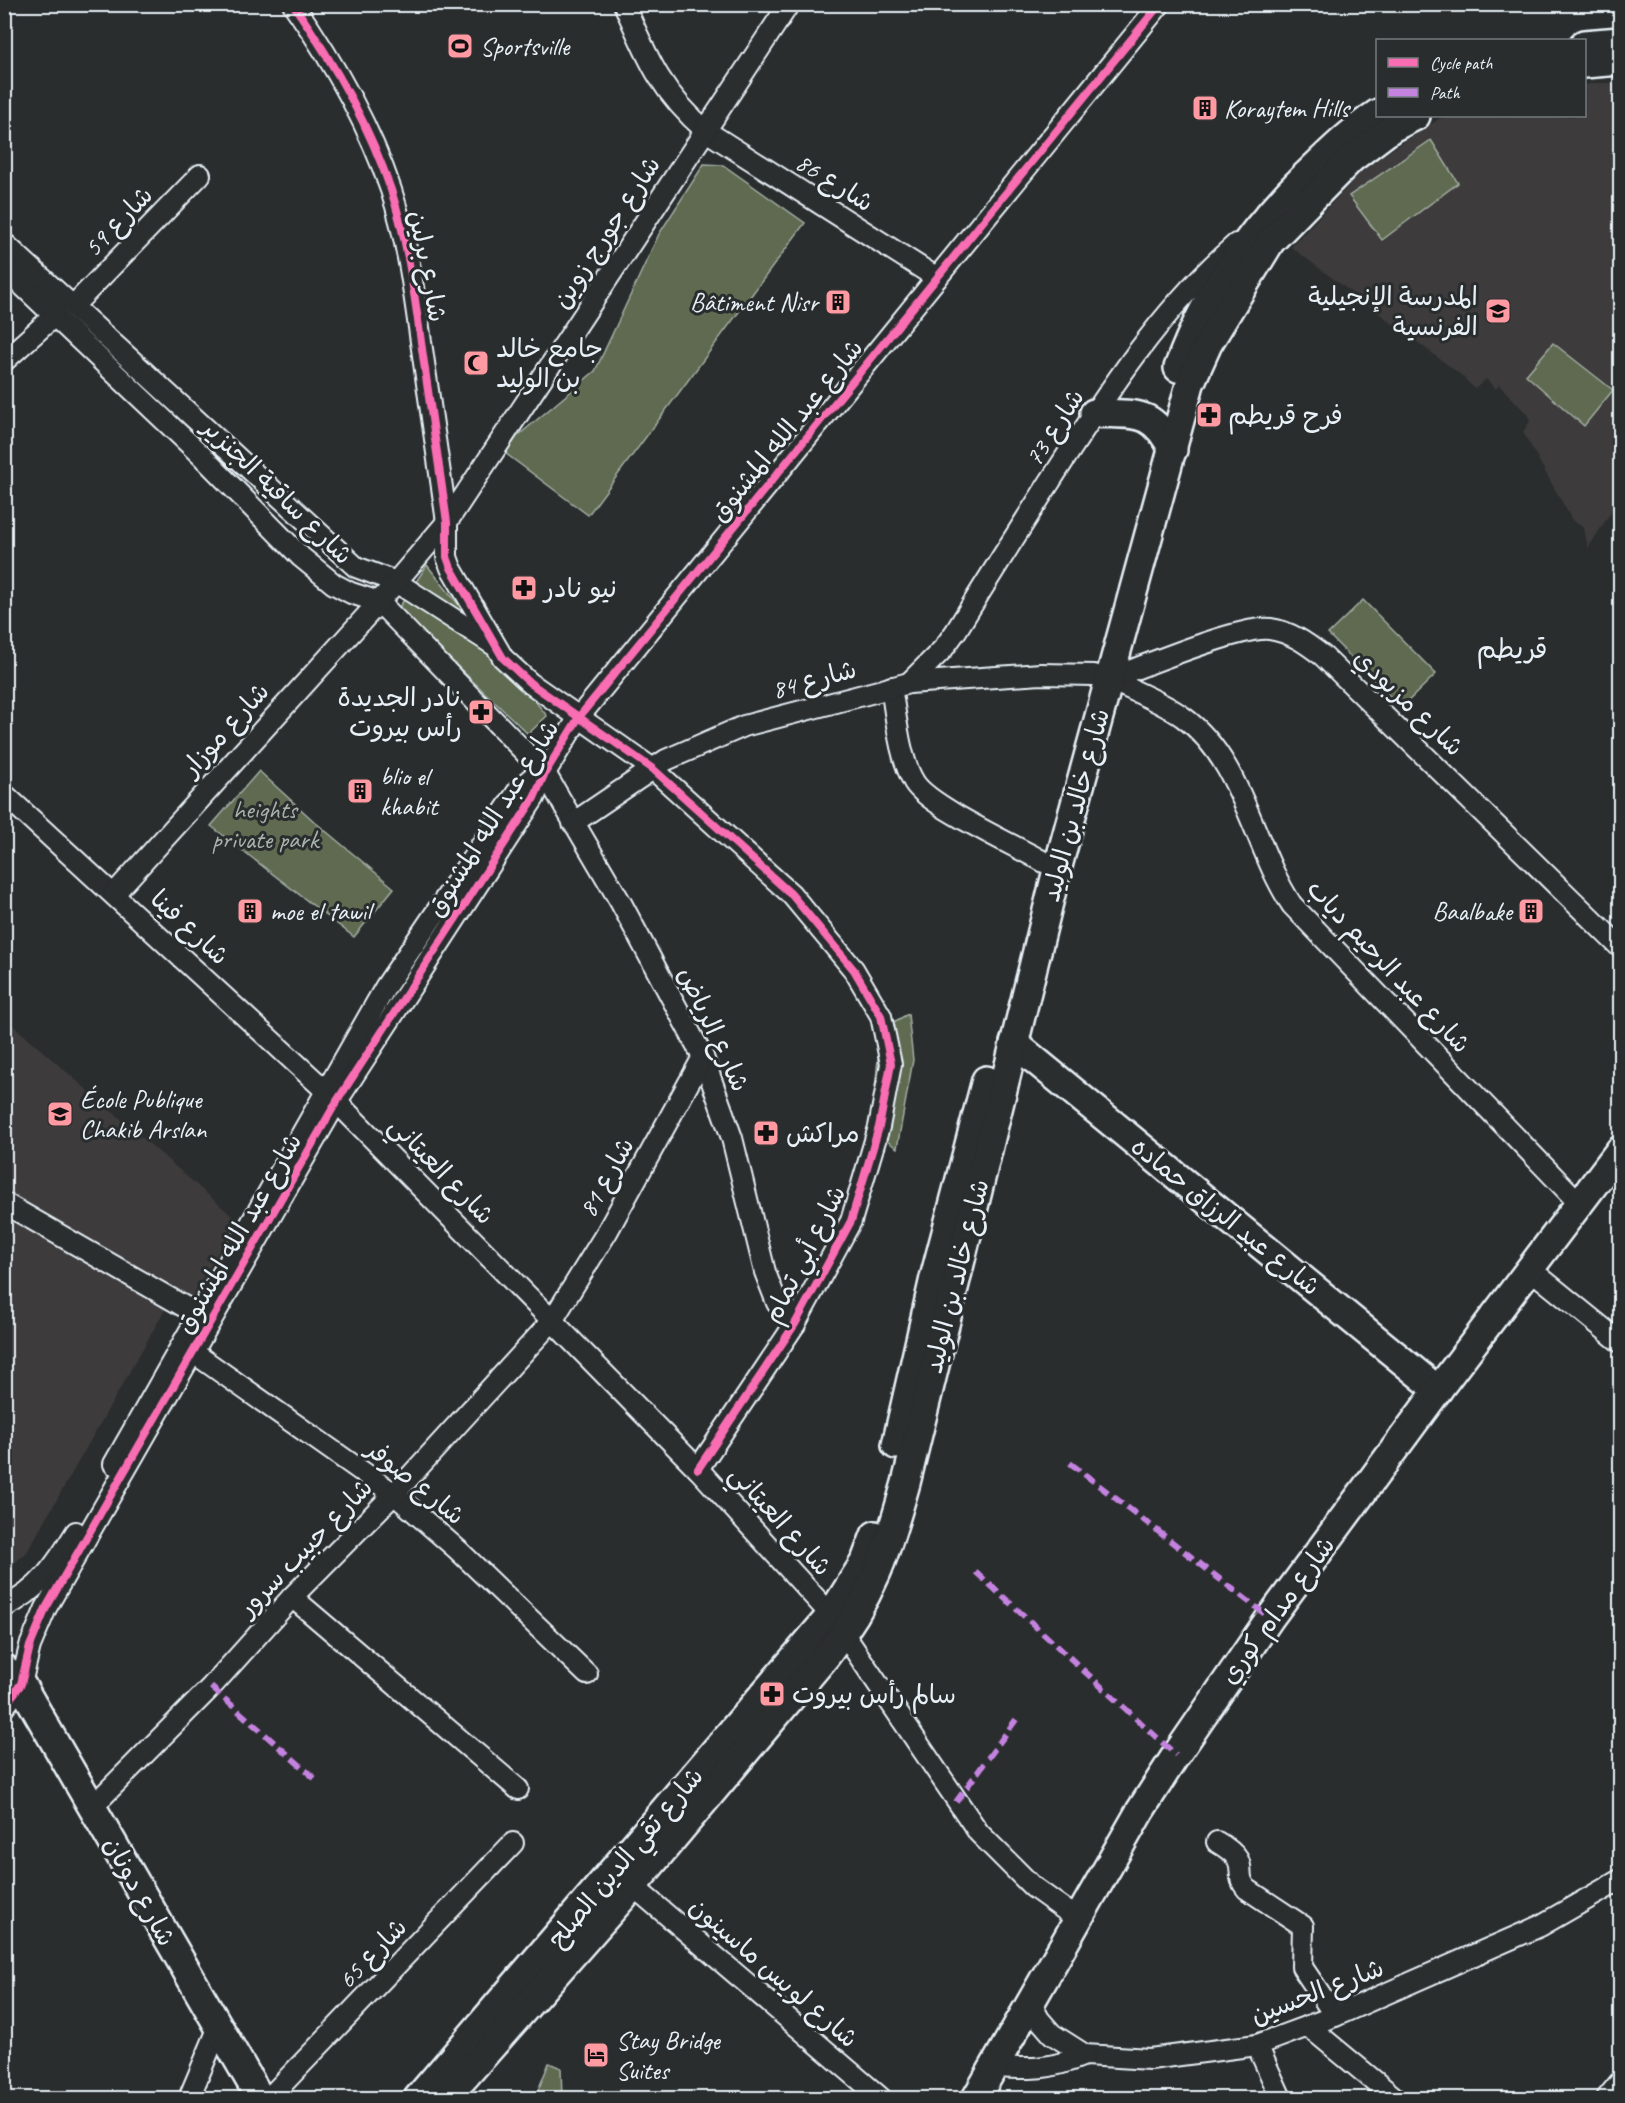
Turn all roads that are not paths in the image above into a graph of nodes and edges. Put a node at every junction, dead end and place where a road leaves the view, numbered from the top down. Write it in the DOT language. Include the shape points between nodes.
graph roads {
  1 [pos="293,4"];
  2 [pos="624,4"];
  3 [pos="789,4"];
  4 [pos="1160,4"];
  5 [pos="1620,40"];
  6 [pos="1586,44"];
  7 [pos="1620,61"];
  8 [pos="1586,64"];
  9 [pos="1376,114"];
  10 [pos="1414,117"];
  11 [pos="706,131"];
  12 [pos="200,175"];
  13 [pos="1262,237"];
  14 [pos="4,243"];
  15 [pos="4,268"];
  16 [pos="937,279"];
  17 [pos="74,305"];
  18 [pos="53,317"];
  19 [pos="4,361"];
  20 [pos="1094,413"];
  21 [pos="1166,439"];
  22 [pos="447,522"];
  23 [pos="396,582"];
  24 [pos="379,602"];
  25 [pos="494,645"];
  26 [pos="1102,677"];
  27 [pos="900,685"];
  28 [pos="579,717"];
  29 [pos="653,769"];
  30 [pos="545,773"];
  31 [pos="4,794"];
  32 [pos="573,824"];
  33 [pos="1044,862"];
  34 [pos="114,894"];
  35 [pos="1620,946"];
  36 [pos="1014,1043"];
  37 [pos="704,1057"];
  38 [pos="331,1096"];
  39 [pos="1620,1151"];
  40 [pos="4,1203"];
  41 [pos="1581,1205"];
  42 [pos="1530,1269"];
  43 [pos="199,1315"];
  44 [pos="552,1321"];
  45 [pos="795,1324"];
  46 [pos="1620,1342"];
  47 [pos="194,1353"];
  48 [pos="1438,1390"];
  49 [pos="698,1469"];
  50 [pos="394,1494"];
  51 [pos="292,1597"];
  52 [pos="4,1608"];
  53 [pos="837,1624"];
  54 [pos="587,1674"];
  55 [pos="13,1676"];
  56 [pos="4,1707"];
  57 [pos="518,1789"];
  58 [pos="93,1806"];
  59 [pos="1217,1842"];
  60 [pos="513,1843"];
  61 [pos="1620,1880"];
  62 [pos="633,1886"];
  63 [pos="1080,1920"];
  64 [pos="1031,2004"];
  65 [pos="1335,2016"];
  66 [pos="1308,2026"];
  67 [pos="218,2029"];
  68 [pos="1257,2045"];
  69 [pos="1085,2055"];
  70 [pos="994,2067"];
  71 [pos="1620,2082"];
  72 [pos="189,2098"];
  73 [pos="260,2098"];
  74 [pos="269,2098"];
  75 [pos="418,2098"];
  76 [pos="446,2098"];
  77 [pos="881,2098"];
  78 [pos="976,2098"];
  79 [pos="1281,2098"];
  80 [pos="1395,2098"];
  81 [pos="1607,2098"];
  1 -- 22 [label="street, شارع برلين" via="329,60 391,189 413,289"];
  2 -- 11 [label="street, شارع 86" via="667,93"];
  3 -- 11 [label="street, شارع جورج زوين"];
  4 -- 16 [label="street, شارع عبد الله المشنوق"];
  5 -- 6 [label="main road"];
  7 -- 8 [label="main road"];
  9 -- 13 [label="main road, شارع خالد بن الوليد" via="1323,158 1272,209"];
  10 -- 13 [label="main road, شارع خالد بن الوليد" via="1392,128 1351,159"];
  11 -- 16 [label="street, شارع 86"];
  11 -- 22 [label="street, شارع جورج زوين"];
  12 -- 17 [label="street, شارع 59"];
  13 -- 20 [label="street, شارع 73" via="1217,261 1190,288"];
  13 -- 21 [label="main road, شارع خالد بن الوليد"];
  14 -- 17 [label="street, شارع ساقية الجنزير"];
  15 -- 18 [label="street, شارع ساقية الجنزير"];
  16 -- 28 [label="street, شارع عبد الله المشنوق"];
  17 -- 23 [label="street, شارع ساقية الجنزير" via="356,567"];
  18 -- 19 [label="street"];
  18 -- 24 [label="street, شارع ساقية الجنزير" via="202,456 301,557 334,584"];
  20 -- 21 [label="main road" via="1139,414"];
  20 -- 27 [label="street, شارع 73" via="943,650"];
  21 -- 26 [label="main road, شارع خالد بن الوليد"];
  22 -- 23 [label="street, شارع جورج زوين"];
  22 -- 25 [label="street, شارع برلين" via="447,557 451,568"];
  23 -- 24 [label="street, شارع جورج زوين"];
  23 -- 25 [label="street, شارع ساقية الجنزير"];
  24 -- 30 [label="street, شارع ساقية الجنزير"];
  24 -- 34 [label="street, شارع موزار"];
  25 -- 28 [label="street, شارع أبي تمام" via="530,683"];
  26 -- 27 [label="street, شارع 84" via="1041,674"];
  26 -- 33 [label="main road, شارع خالد بن الوليد"];
  26 -- 35 [label="street, شارع مزبودي" via="1240,633 1267,628 1294,635 1323,656"];
  26 -- 36 [label="main road, شارع خالد بن الوليد"];
  26 -- 41 [label="street, شارع عبد الرحيم دياب" via="1183,717 1214,748 1230,774 1277,883 1292,905"];
  27 -- 29 [label="street, شارع 84" via="744,726"];
  27 -- 33 [label="street" via="898,729 914,782 962,818"];
  28 -- 29 [label="street, شارع أبي تمام"];
  28 -- 30 [label="street, شارع عبد الله المشنوق"];
  29 -- 32 [label="street, شارع 84"];
  29 -- 45 [label="street, شارع أبي تمام" via="791,894 854,970 881,1016 891,1064 869,1166 851,1221"];
  30 -- 32 [label="street, شارع الرياض"];
  30 -- 38 [label="street, شارع عبد الله المشنوق" via="534,798"];
  31 -- 34 [label="street, شارع فينا"];
  32 -- 37 [label="street, شارع الرياض" via="621,903"];
  33 -- 53 [label="main road, شارع خالد بن الوليد" via="934,1278 879,1524"];
  34 -- 38 [label="street, شارع فينا"];
  36 -- 48 [label="main road, شارع عبد الرزاق حماده"];
  36 -- 53 [label="main road, شارع خالد بن الوليد" via="906,1483 878,1574"];
  37 -- 44 [label="street, شارع 81" via="607,1232"];
  37 -- 45 [label="street, شارع الرياض" via="732,1138 765,1272 777,1303"];
  38 -- 43 [label="street, شارع عبد الله المشنوق"];
  38 -- 44 [label="street, شارع العيتاني"];
  38 -- 47 [label="street, شارع عبد الله المشنوق"];
  39 -- 41 [label="main road, شارع مدام كوري"];
  40 -- 43 [label="street"];
  41 -- 42 [label="main road, شارع مدام كوري"];
  42 -- 46 [label="street"];
  42 -- 48 [label="main road, شارع مدام كوري"];
  43 -- 52 [label="street, شارع عبد الله المشنوق" via="48,1575 32,1592"];
  44 -- 49 [label="street, شارع العيتاني"];
  44 -- 50 [label="street, شارع حبيب سرور"];
  45 -- 49 [label="street, شارع أبي تمام"];
  47 -- 50 [label="street, شارع صوفر"];
  47 -- 55 [label="street, شارع عبد الله المشنوق" via="46,1608"];
  48 -- 63 [label="main road, شارع مدام كوري" via="1270,1618 1176,1755"];
  49 -- 53 [label="street, شارع العيتاني"];
  50 -- 51 [label="street, شارع حبيب سرور"];
  50 -- 54 [label="street, شارع صوفر"];
  51 -- 57 [label="street"];
  51 -- 58 [label="street, شارع حبيب سرور" via="211,1687"];
  53 -- 62 [label="main road, شارع تقي الدين الصلح"];
  53 -- 63 [label="street, شارع العيتاني" via="979,1833 1033,1887"];
  53 -- 75 [label="main road, شارع تقي الدين الصلح"];
  55 -- 56 [label="street, شارع عبد الله المشنوق"];
  55 -- 58 [label="main road, شارع دونان"];
  58 -- 67 [label="main road, شارع دونان"];
  59 -- 65 [label="street" via="1241,1861 1242,1882 1247,1889 1303,1926 1302,1967"];
  60 -- 74 [label="street, شارع 65"];
  61 -- 65 [label="street, شارع الحسين" via="1548,1923"];
  62 -- 76 [label="main road, شارع تقي الدين الصلح"];
  62 -- 77 [label="street, شارع لويس ماسينون"];
  63 -- 64 [label="main road, شارع مدام كوري"];
  64 -- 69 [label="street, شارع الحسين" via="1052,2034"];
  64 -- 70 [label="main road, شارع مدام كوري"];
  65 -- 66 [label="street, شارع الحسين"];
  66 -- 68 [label="street, شارع الحسين"];
  66 -- 80 [label="street"];
  67 -- 72 [label="street"];
  67 -- 73 [label="main road, شارع دونان"];
  68 -- 69 [label="street, شارع الحسين" via="1150,2059"];
  68 -- 79 [label="street"];
  69 -- 70 [label="street" via="1040,2069"];
  70 -- 78 [label="main road, شارع مدام كوري"];
  71 -- 81 [label="street"];
}
